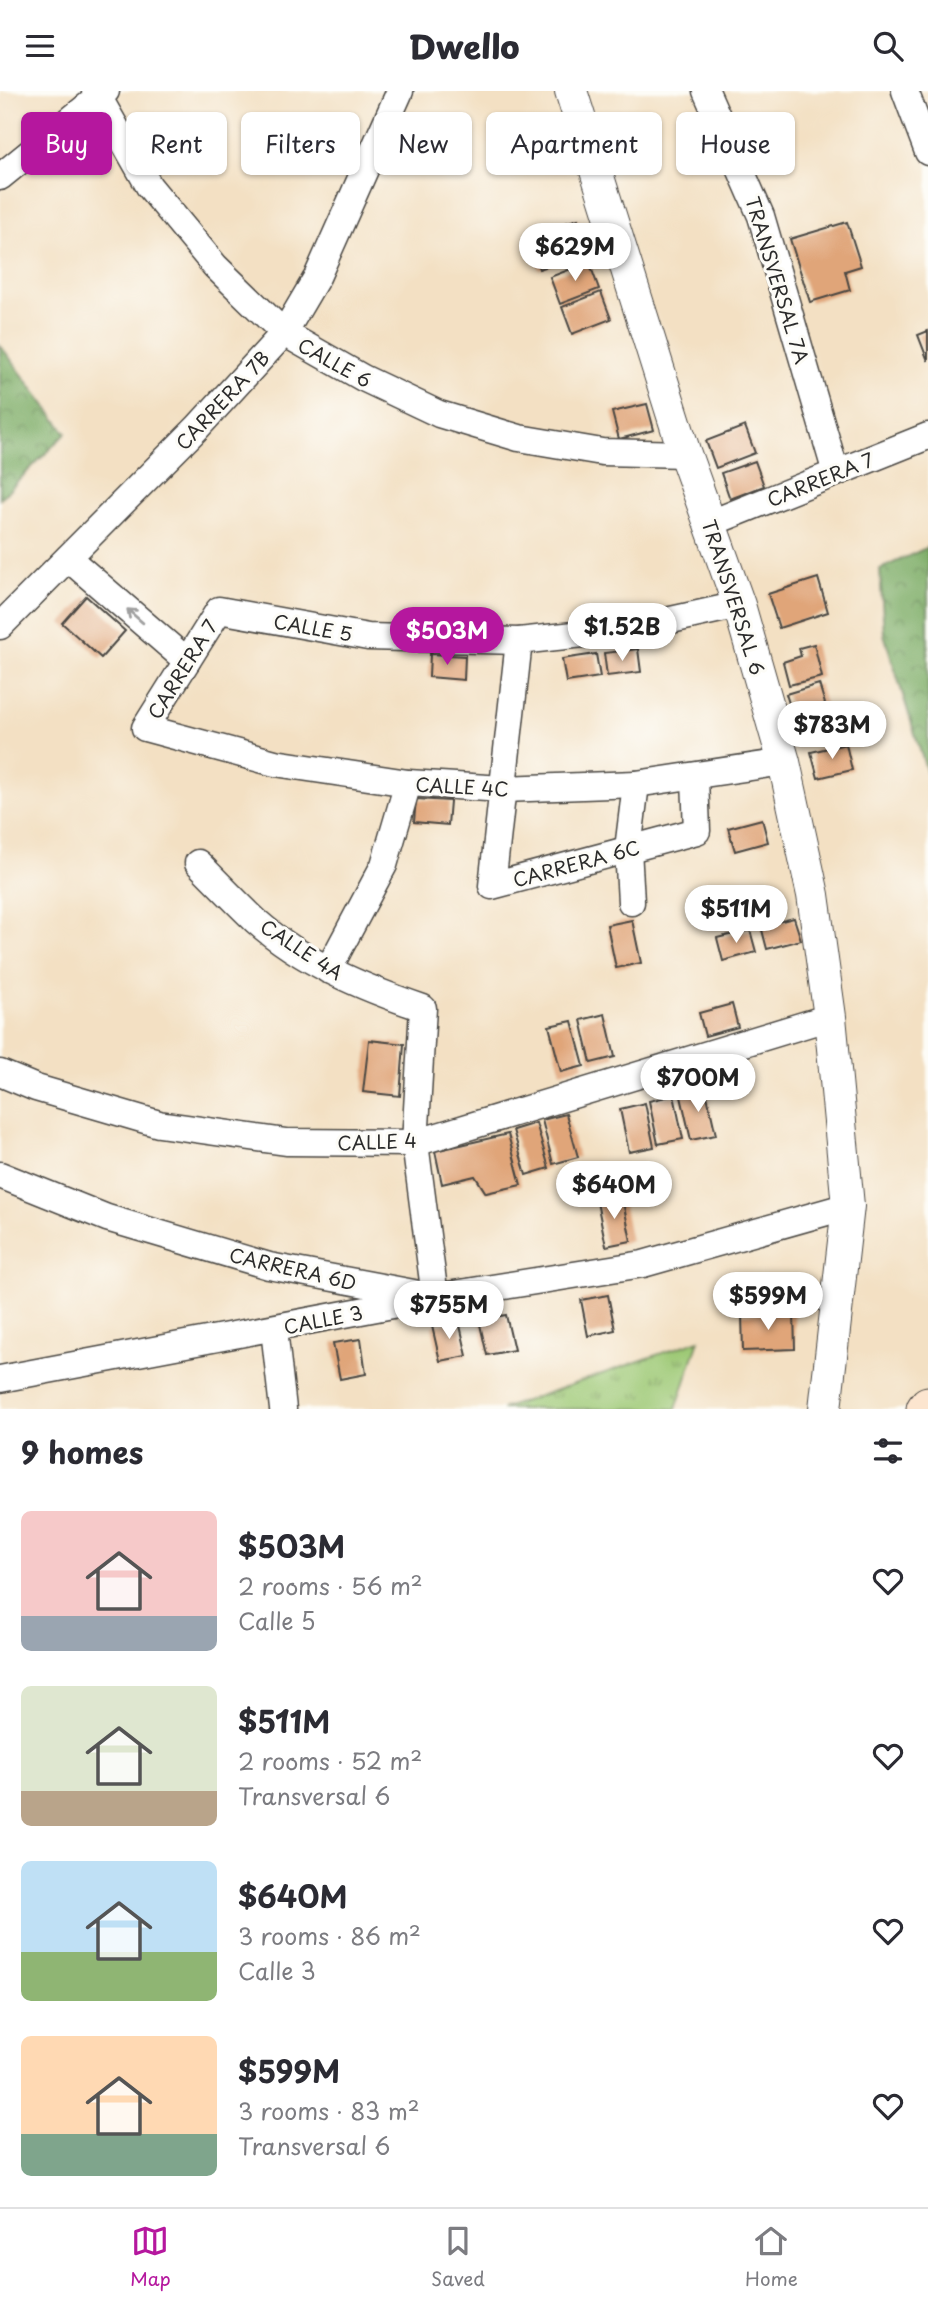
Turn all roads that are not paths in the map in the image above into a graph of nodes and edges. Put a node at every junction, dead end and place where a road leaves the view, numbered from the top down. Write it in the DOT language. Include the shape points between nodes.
graph roads {
  1 [pos="400,91"];
  2 [pos="571,91"];
  3 [pos="706,91"];
  4 [pos="905,91"];
  5 [pos="99,93"];
  6 [pos="928,152"];
  7 [pos="0,177"];
  8 [pos="284,333"];
  9 [pos="928,436"];
  10 [pos="685,454"];
  11 [pos="836,473"];
  12 [pos="712,523"];
  13 [pos="68,558"];
  14 [pos="740,605"];
  15 [pos="219,610"];
  16 [pos="0,627"];
  17 [pos="519,641"];
  18 [pos="187,661"];
  19 [pos="145,728"];
  20 [pos="784,762"];
  21 [pos="695,778"];
  22 [pos="408,783"];
  23 [pos="636,784"];
  24 [pos="503,789"];
  25 [pos="628,849"];
  26 [pos="198,863"];
  27 [pos="631,902"];
  28 [pos="328,970"];
  29 [pos="830,1017"];
  30 [pos="0,1073"];
  31 [pos="415,1143"];
  32 [pos="0,1175"];
  33 [pos="848,1206"];
  34 [pos="435,1297"];
  35 [pos="274,1329"];
  36 [pos="0,1379"];
  37 [pos="283,1409"];
  38 [pos="825,1409"];
  1 -- 8 [label="street, CARRERA 7B" via="317,277"];
  2 -- 10 [label="street, TRANSVERSAL 6"];
  3 -- 11 [label="street, TRANSVERSAL 7A" via="761,215"];
  4 -- 6 [label="street"];
  5 -- 7 [label="street"];
  5 -- 8 [label="street, CALLE 6" via="149,186 215,266"];
  8 -- 10 [label="street, CALLE 6" via="363,379 426,408 506,434 602,452"];
  8 -- 13 [label="street, CARRERA 7B"];
  9 -- 11 [label="street, CARRERA 7"];
  10 -- 12 [label="street, TRANSVERSAL 6"];
  11 -- 12 [label="street, CARRERA 7"];
  12 -- 14 [label="street, TRANSVERSAL 6"];
  13 -- 16 [label="street, CARRERA 7B"];
  18 -- 13 [label="street, one-way"];
  14 -- 17 [label="street, CALLE 5" via="631,629"];
  14 -- 20 [label="street, TRANSVERSAL 6"];
  15 -- 17 [label="street, CALLE 5" via="368,637"];
  15 -- 18 [label="street, CARRERA 7"];
  17 -- 24 [label="street, CARRERA 6C"];
  18 -- 19 [label="street, CARRERA 7"];
  19 -- 22 [label="street, CALLE 4C" via="275,764"];
  20 -- 21 [label="street, CALLE 4C"];
  20 -- 29 [label="street, TRANSVERSAL 6" via="813,895"];
  21 -- 23 [label="street, CALLE 4C"];
  21 -- 25 [label="street, CARRERA 6C" via="697,831"];
  22 -- 24 [label="street, CALLE 4C"];
  22 -- 28 [label="street" via="384,865"];
  23 -- 24 [label="street, CALLE 4C"];
  23 -- 25 [label="street"];
  24 -- 25 [label="street, CARRERA 6C" via="492,886"];
  25 -- 27 [label="street"];
  26 -- 28 [label="street, CALLE 4A" via="258,923"];
  28 -- 31 [label="street, CALLE 4A" via="423,1008"];
  29 -- 31 [label="street, CALLE 4"];
  29 -- 33 [label="street, TRANSVERSAL 6"];
  30 -- 31 [label="street, CALLE 4" via="36,1089 159,1124 286,1142"];
  31 -- 34 [label="street"];
  32 -- 34 [label="street, CARRERA 6D" via="107,1218 269,1266"];
  33 -- 34 [label="street, CALLE 3" via="643,1264"];
  33 -- 38 [label="street, TRANSVERSAL 6"];
  34 -- 35 [label="street, CALLE 3"];
  35 -- 36 [label="street, CALLE 3"];
  35 -- 37 [label="street"];
}
